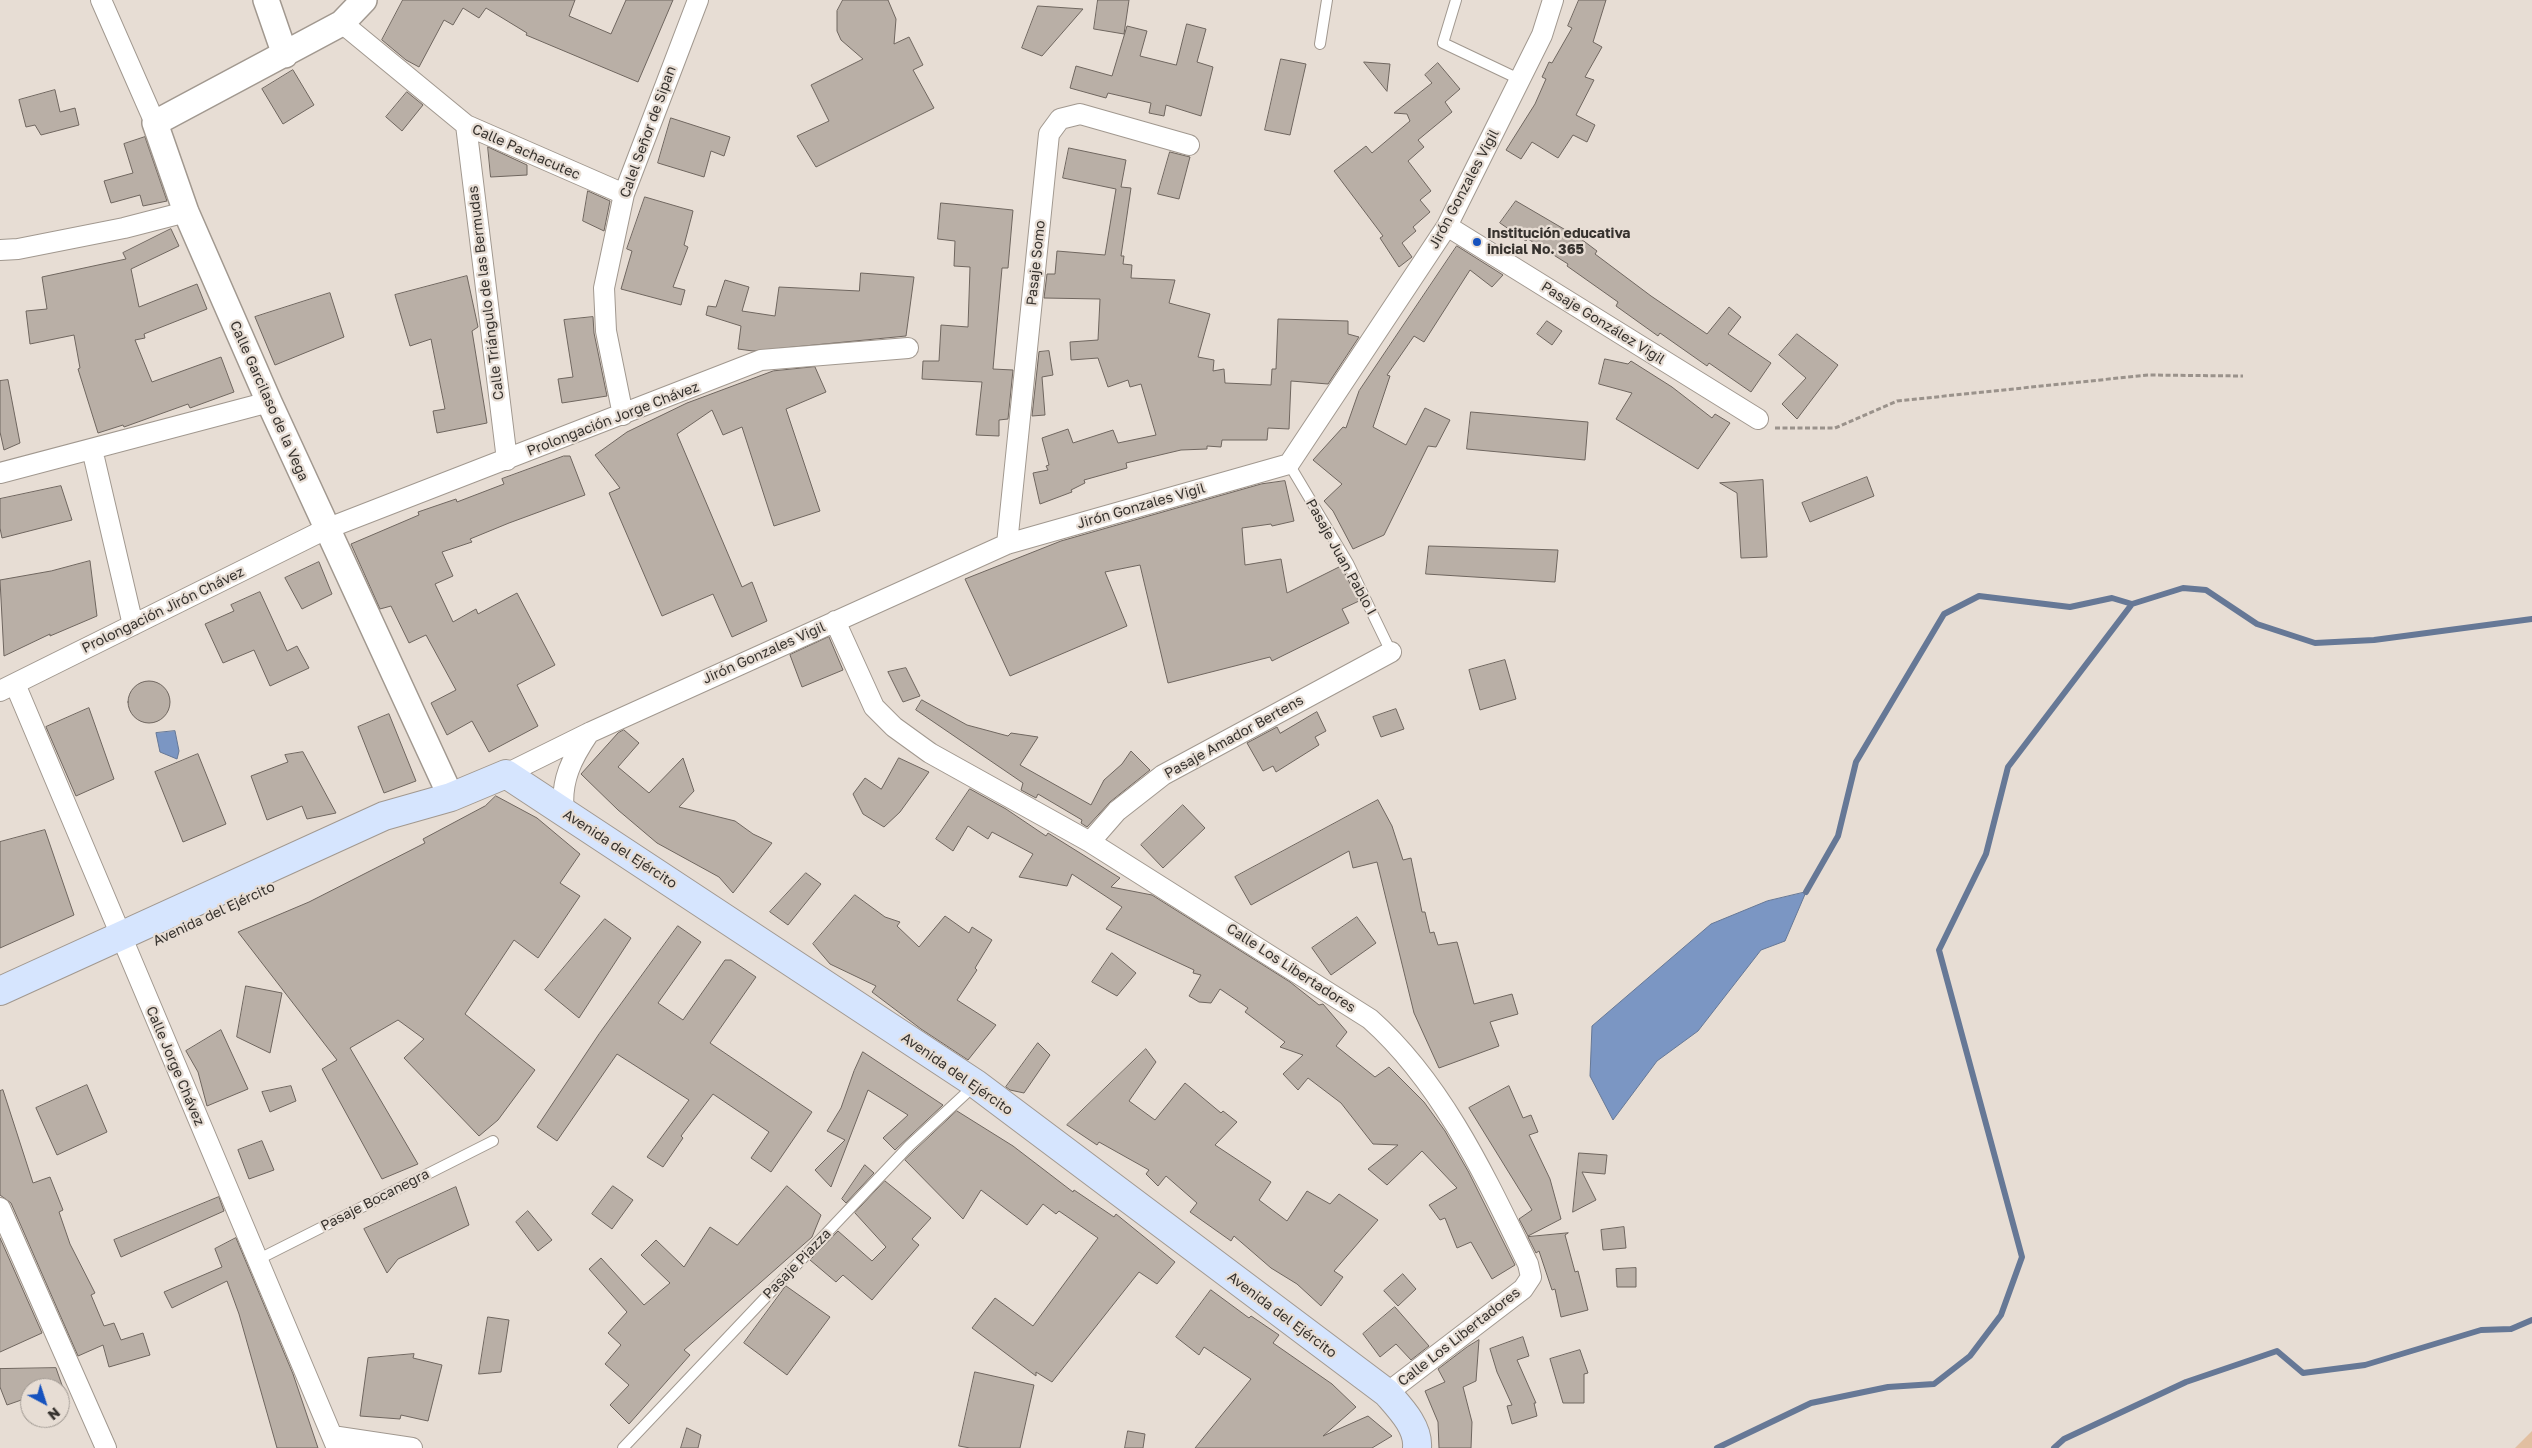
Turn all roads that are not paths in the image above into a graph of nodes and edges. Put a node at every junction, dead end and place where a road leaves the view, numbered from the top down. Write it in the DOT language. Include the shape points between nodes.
graph roads {
  1 [pos="101,0"];
  2 [pos="266,0"];
  3 [pos="364,0"];
  4 [pos="698,0"];
  5 [pos="1327,0"];
  6 [pos="1456,0"];
  7 [pos="1553,0"];
  8 [pos="342,23"];
  9 [pos="1320,44"];
  10 [pos="285,55"];
  11 [pos="1521,80"];
  12 [pos="155,123"];
  13 [pos="466,125"];
  14 [pos="1189,145"];
  15 [pos="624,194"];
  16 [pos="186,212"];
  17 [pos="1447,226"];
  18 [pos="0,250"];
  19 [pos="908,348"];
  20 [pos="269,402"];
  21 [pos="623,415"];
  22 [pos="1758,419"];
  23 [pos="92,449"];
  24 [pos="506,460"];
  25 [pos="1289,464"];
  26 [pos="0,473"];
  27 [pos="326,529"];
  28 [pos="1007,544"];
  29 [pos="836,621"];
  30 [pos="132,626"];
  31 [pos="1391,652"];
  32 [pos="7,688"];
  33 [pos="591,732"];
  34 [pos="506,774"];
  35 [pos="451,796"];
  36 [pos="564,812"];
  37 [pos="1090,842"];
  38 [pos="124,946"];
  39 [pos="0,991"];
  40 [pos="0,1010"];
  41 [pos="976,1084"];
  42 [pos="493,1141"];
  43 [pos="0,1208"];
  44 [pos="258,1260"];
  45 [pos="1387,1393"];
  46 [pos="335,1442"];
  47 [pos="106,1448"];
  48 [pos="412,1448"];
  49 [pos="622,1448"];
  50 [pos="1418,1448"];
  1 -- 12 [label="street, Calle Garcilaso de la Vega"];
  2 -- 10 [label="street"];
  3 -- 8 [label="street"];
  4 -- 15 [label="street, Calel Señor de Sipan"];
  5 -- 9 [label="lane"];
  6 -- 11 [label="lane" via="1443,42"];
  7 -- 11 [label="street, Jirón Gonzales Vigil" via="1542,36"];
  8 -- 10 [label="street"];
  8 -- 13 [label="street, Calle Pachacutec"];
  10 -- 12 [label="street"];
  11 -- 17 [label="street, Jirón Gonzales Vigil"];
  12 -- 16 [label="street, Calle Garcilaso de la Vega"];
  13 -- 15 [label="street, Calle Pachacutec"];
  13 -- 24 [label="street, Calle Triángulo de las Bermudas"];
  14 -- 28 [label="street, Pasaje Somo" via="1080,114 1060,120 1049,134"];
  15 -- 21 [label="street, Calel Señor de Sipan" via="604,288 606,331"];
  16 -- 18 [label="street" via="114,230"];
  16 -- 20 [label="street, Calle Garcilaso de la Vega"];
  17 -- 22 [label="street, Pasaje González Vigil"];
  17 -- 25 [label="street, Jirón Gonzales Vigil"];
  19 -- 21 [label="street, Prolongación Jorge Chávez" via="761,360"];
  20 -- 23 [label="street"];
  20 -- 27 [label="street, Calle Garcilaso de la Vega"];
  21 -- 24 [label="street, Prolongación Jorge Chávez"];
  23 -- 26 [label="street"];
  23 -- 30 [label="street"];
  24 -- 27 [label="street, Prolongación Jorge Chávez"];
  25 -- 28 [label="street, Jirón Gonzales Vigil"];
  25 -- 31 [label="lane, Pasaje Juan Pablo I" via="1348,563"];
  27 -- 30 [label="street, Prolongación Jirón Chávez"];
  27 -- 35 [label="street, Calle Garcilaso de la Vega"];
  28 -- 29 [label="street, Jirón Gonzales Vigil"];
  29 -- 33 [label="street, Jirón Gonzales Vigil"];
  29 -- 37 [label="street, Calle Los Libertadores" via="874,707 894,727 930,753"];
  30 -- 32 [label="street, Prolongación Jirón Chávez"];
  31 -- 37 [label="street, Pasaje Amador Bertens" via="1163,775 1116,811"];
  32 -- 38 [label="street, Calle Jorge Chávez"];
  33 -- 34 [label="street, Jirón Gonzales Vigil"];
  33 -- 36 [label="street" via="570,765 562,796"];
  34 -- 35 [label="main road, Avenida del Ejército"];
  34 -- 36 [label="main road, Avenida del Ejército"];
  35 -- 38 [label="main road, Avenida del Ejército" via="392,833"];
  36 -- 41 [label="main road, Avenida del Ejército"];
  37 -- 45 [label="street, Calle Los Libertadores" via="1370,1019 1394,1040 1477,1158 1528,1264 1531,1277 1523,1288"];
  38 -- 39 [label="main road, Avenida del Ejército"];
  38 -- 40 [label="main road, Avenida del Ejército"];
  38 -- 44 [label="street, Calle Jorge Chávez"];
  41 -- 45 [label="main road, Avenida del Ejército"];
  41 -- 49 [label="lane, Pasaje Piazza" via="910,1146"];
  42 -- 44 [label="lane, Pasaje Bocanegra"];
  43 -- 47 [label="street"];
  44 -- 46 [label="street, Calle Jorge Chávez"];
  45 -- 50 [label="main road, Avenida del Ejército" via="1416,1434"];
  46 -- 48 [label="street"];
}
